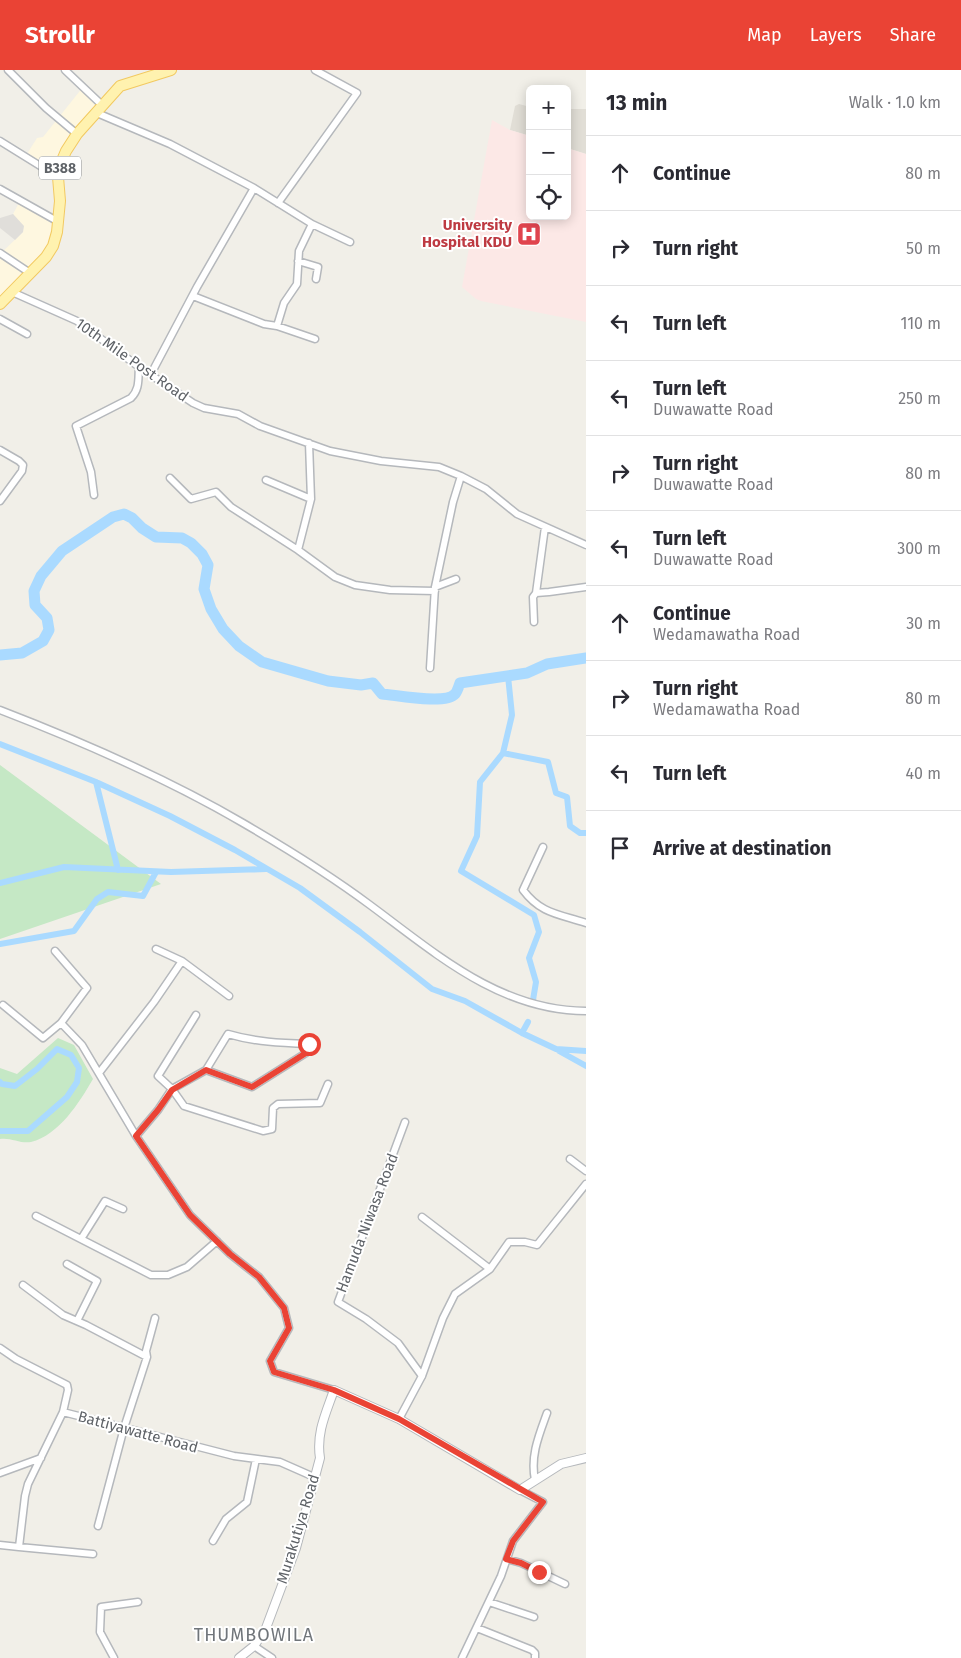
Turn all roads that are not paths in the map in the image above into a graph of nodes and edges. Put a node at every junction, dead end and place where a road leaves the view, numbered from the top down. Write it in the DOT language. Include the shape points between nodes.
graph roads {
  1 [pos="8,70"];
  2 [pos="65,70"];
  3 [pos="171,70"];
  4 [pos="315,70"];
  5 [pos="100,110"];
  6 [pos="77,134"];
  7 [pos="0,142"];
  8 [pos="58,177"];
  9 [pos="254,188"];
  10 [pos="0,189"];
  11 [pos="278,203"];
  12 [pos="57,221"];
  13 [pos="312,224"];
  14 [pos="350,242"];
  15 [pos="0,254"];
  16 [pos="298,261"];
  17 [pos="30,273"];
  18 [pos="316,279"];
  19 [pos="12,292"];
  20 [pos="193,296"];
  21 [pos="0,304"];
  22 [pos="0,319"];
  23 [pos="277,326"];
  24 [pos="26,334"];
  25 [pos="316,339"];
  26 [pos="139,367"];
  27 [pos="151,374"];
  28 [pos="308,443"];
  29 [pos="0,450"];
  30 [pos="461,476"];
  31 [pos="170,478"];
  32 [pos="266,480"];
  33 [pos="94,495"];
  34 [pos="310,499"];
  35 [pos="0,501"];
  36 [pos="545,527"];
  37 [pos="586,545"];
  38 [pos="298,550"];
  39 [pos="456,579"];
  40 [pos="586,586"];
  41 [pos="435,589"];
  42 [pos="536,593"];
  43 [pos="534,622"];
  44 [pos="430,668"];
  45 [pos="0,710"];
  46 [pos="543,847"];
  47 [pos="586,923"];
  48 [pos="156,949"];
  49 [pos="55,951"];
  50 [pos="182,961"];
  51 [pos="228,996"];
  52 [pos="3,1005"];
  53 [pos="586,1011"];
  54 [pos="196,1015"];
  55 [pos="60,1023"];
  56 [pos="206,1070"];
  57 [pos="98,1074"];
  58 [pos="328,1084"];
  59 [pos="172,1090"];
  60 [pos="405,1122"];
  61 [pos="136,1136"];
  62 [pos="570,1159"];
  63 [pos="586,1171"];
  64 [pos="586,1184"];
  65 [pos="123,1209"];
  66 [pos="36,1216"];
  67 [pos="422,1217"];
  68 [pos="81,1239"];
  69 [pos="217,1241"];
  70 [pos="67,1264"];
  71 [pos="490,1269"];
  72 [pos="23,1285"];
  73 [pos="156,1318"];
  74 [pos="77,1321"];
  75 [pos="0,1348"];
  76 [pos="147,1357"];
  77 [pos="422,1376"];
  78 [pos="334,1390"];
  79 [pos="62,1412"];
  80 [pos="547,1412"];
  81 [pos="399,1419"];
  82 [pos="124,1428"];
  83 [pos="41,1458"];
  84 [pos="586,1458"];
  85 [pos="256,1459"];
  86 [pos="0,1473"];
  87 [pos="314,1477"];
  88 [pos="535,1480"];
  89 [pos="520,1490"];
  90 [pos="98,1526"];
  91 [pos="212,1541"];
  92 [pos="0,1545"];
  93 [pos="19,1546"];
  94 [pos="93,1554"];
  95 [pos="506,1559"];
  96 [pos="565,1584"];
  97 [pos="138,1602"];
  98 [pos="489,1602"];
  99 [pos="534,1617"];
  100 [pos="477,1628"];
  101 [pos="254,1646"];
  102 [pos="114,1658"];
  103 [pos="239,1658"];
  104 [pos="272,1658"];
  105 [pos="462,1658"];
  106 [pos="536,1658"];
  1 -- 6 [label="street"];
  2 -- 5 [label="street"];
  3 -- 5 [label="main road, B388" via="120,86"];
  4 -- 11 [label="street" via="357,93"];
  5 -- 6 [label="main road, B388"];
  5 -- 9 [label="street"];
  6 -- 8 [label="main road, B388" via="66,151"];
  7 -- 8 [label="street"];
  8 -- 12 [label="main road, B388"];
  9 -- 11 [label="street"];
  9 -- 20 [label="street"];
  10 -- 12 [label="street"];
  11 -- 13 [label="street"];
  12 -- 17 [label="main road, B388" via="53,246"];
  13 -- 14 [label="street"];
  13 -- 16 [label="street" via="299,250"];
  15 -- 17 [label="street"];
  16 -- 18 [label="street" via="318,267"];
  16 -- 23 [label="street" via="297,284 284,303"];
  17 -- 19 [label="main road, B388"];
  19 -- 21 [label="main road, B388"];
  19 -- 26 [label="street, 10th Mile Post Road" via="77,321"];
  20 -- 23 [label="street" via="238,315"];
  20 -- 27 [label="street"];
  22 -- 24 [label="street"];
  23 -- 25 [label="street"];
  26 -- 27 [label="street, 10th Mile Post Road"];
  26 -- 33 [label="street" via="138,386 132,398 76,426 91,472"];
  27 -- 28 [label="street, 10th Mile Post Road" via="204,408 238,414 260,426"];
  28 -- 30 [label="street, 10th Mile Post Road" via="330,451 381,461 439,467"];
  28 -- 34 [label="street"];
  29 -- 35 [label="street" via="23,465"];
  30 -- 36 [label="street, 10th Mile Post Road" via="486,489 517,514"];
  30 -- 41 [label="street"];
  31 -- 38 [label="street" via="191,499 216,492 231,507"];
  32 -- 34 [label="street"];
  34 -- 38 [label="street"];
  36 -- 37 [label="street, 10th Mile Post Road"];
  36 -- 42 [label="street"];
  38 -- 41 [label="street" via="336,577 356,585 390,590"];
  39 -- 41 [label="street"];
  40 -- 42 [label="street"];
  41 -- 44 [label="street"];
  42 -- 43 [label="street" via="533,597"];
  45 -- 53 [label="street" via="65,735 165,781 244,824 368,903 463,972 498,991 525,1002"];
  46 -- 47 [label="street" via="522,890 545,911"];
  48 -- 50 [label="street"];
  49 -- 55 [label="street" via="87,988"];
  50 -- 51 [label="street"];
  50 -- 57 [label="street"];
  52 -- 55 [label="street" via="43,1038"];
  54 -- 59 [label="street" via="158,1076"];
  55 -- 57 [label="street" via="82,1046"];
  56 -- 56 [label="street" via="252,1087 306,1053 309,1044 276,1043 228,1034"];
  56 -- 59 [label="street"];
  57 -- 61 [label="street"];
  58 -- 59 [label="street" via="320,1103 278,1104 273,1108 272,1129 263,1131 184,1106"];
  59 -- 61 [label="street"];
  60 -- 77 [label="street, Hamuda Niwasa Road" via="338,1302 398,1343"];
  61 -- 69 [label="street" via="190,1215"];
  62 -- 63 [label="street"];
  64 -- 71 [label="street" via="537,1245 509,1242"];
  65 -- 68 [label="street" via="105,1201"];
  66 -- 68 [label="street"];
  67 -- 71 [label="street"];
  68 -- 69 [label="street" via="152,1275 168,1275 187,1267"];
  69 -- 78 [label="street" via="259,1277 284,1308 289,1328 270,1361 274,1372"];
  70 -- 74 [label="street" via="96,1281"];
  71 -- 77 [label="street" via="455,1294"];
  72 -- 74 [label="street"];
  73 -- 76 [label="street"];
  74 -- 76 [label="street"];
  75 -- 79 [label="street, Battiyawatte Road" via="67,1386"];
  76 -- 82 [label="street"];
  77 -- 81 [label="street"];
  78 -- 81 [label="street"];
  78 -- 87 [label="street, Murakutiya Road" via="321,1424 317,1444 320,1458"];
  79 -- 82 [label="street, Battiyawatte Road"];
  79 -- 83 [label="street"];
  80 -- 88 [label="street" via="532,1467"];
  81 -- 89 [label="street"];
  82 -- 85 [label="street, Battiyawatte Road"];
  82 -- 90 [label="street"];
  83 -- 86 [label="street"];
  83 -- 93 [label="street" via="28,1484"];
  84 -- 88 [label="street" via="561,1464"];
  85 -- 87 [label="street, Battiyawatte Road" via="280,1462"];
  85 -- 91 [label="street" via="247,1502 226,1519"];
  87 -- 101 [label="street, Murakutiya Road" via="296,1548 266,1628"];
  88 -- 89 [label="street"];
  89 -- 95 [label="street" via="543,1502 513,1541"];
  92 -- 93 [label="street"];
  93 -- 94 [label="street"];
  95 -- 96 [label="street"];
  95 -- 98 [label="street"];
  97 -- 102 [label="street" via="101,1607 100,1632"];
  98 -- 99 [label="street"];
  98 -- 100 [label="street"];
  100 -- 105 [label="street"];
  100 -- 106 [label="street" via="532,1650"];
  101 -- 103 [label="street, Murakutiya Road"];
  101 -- 104 [label="street"];
}
